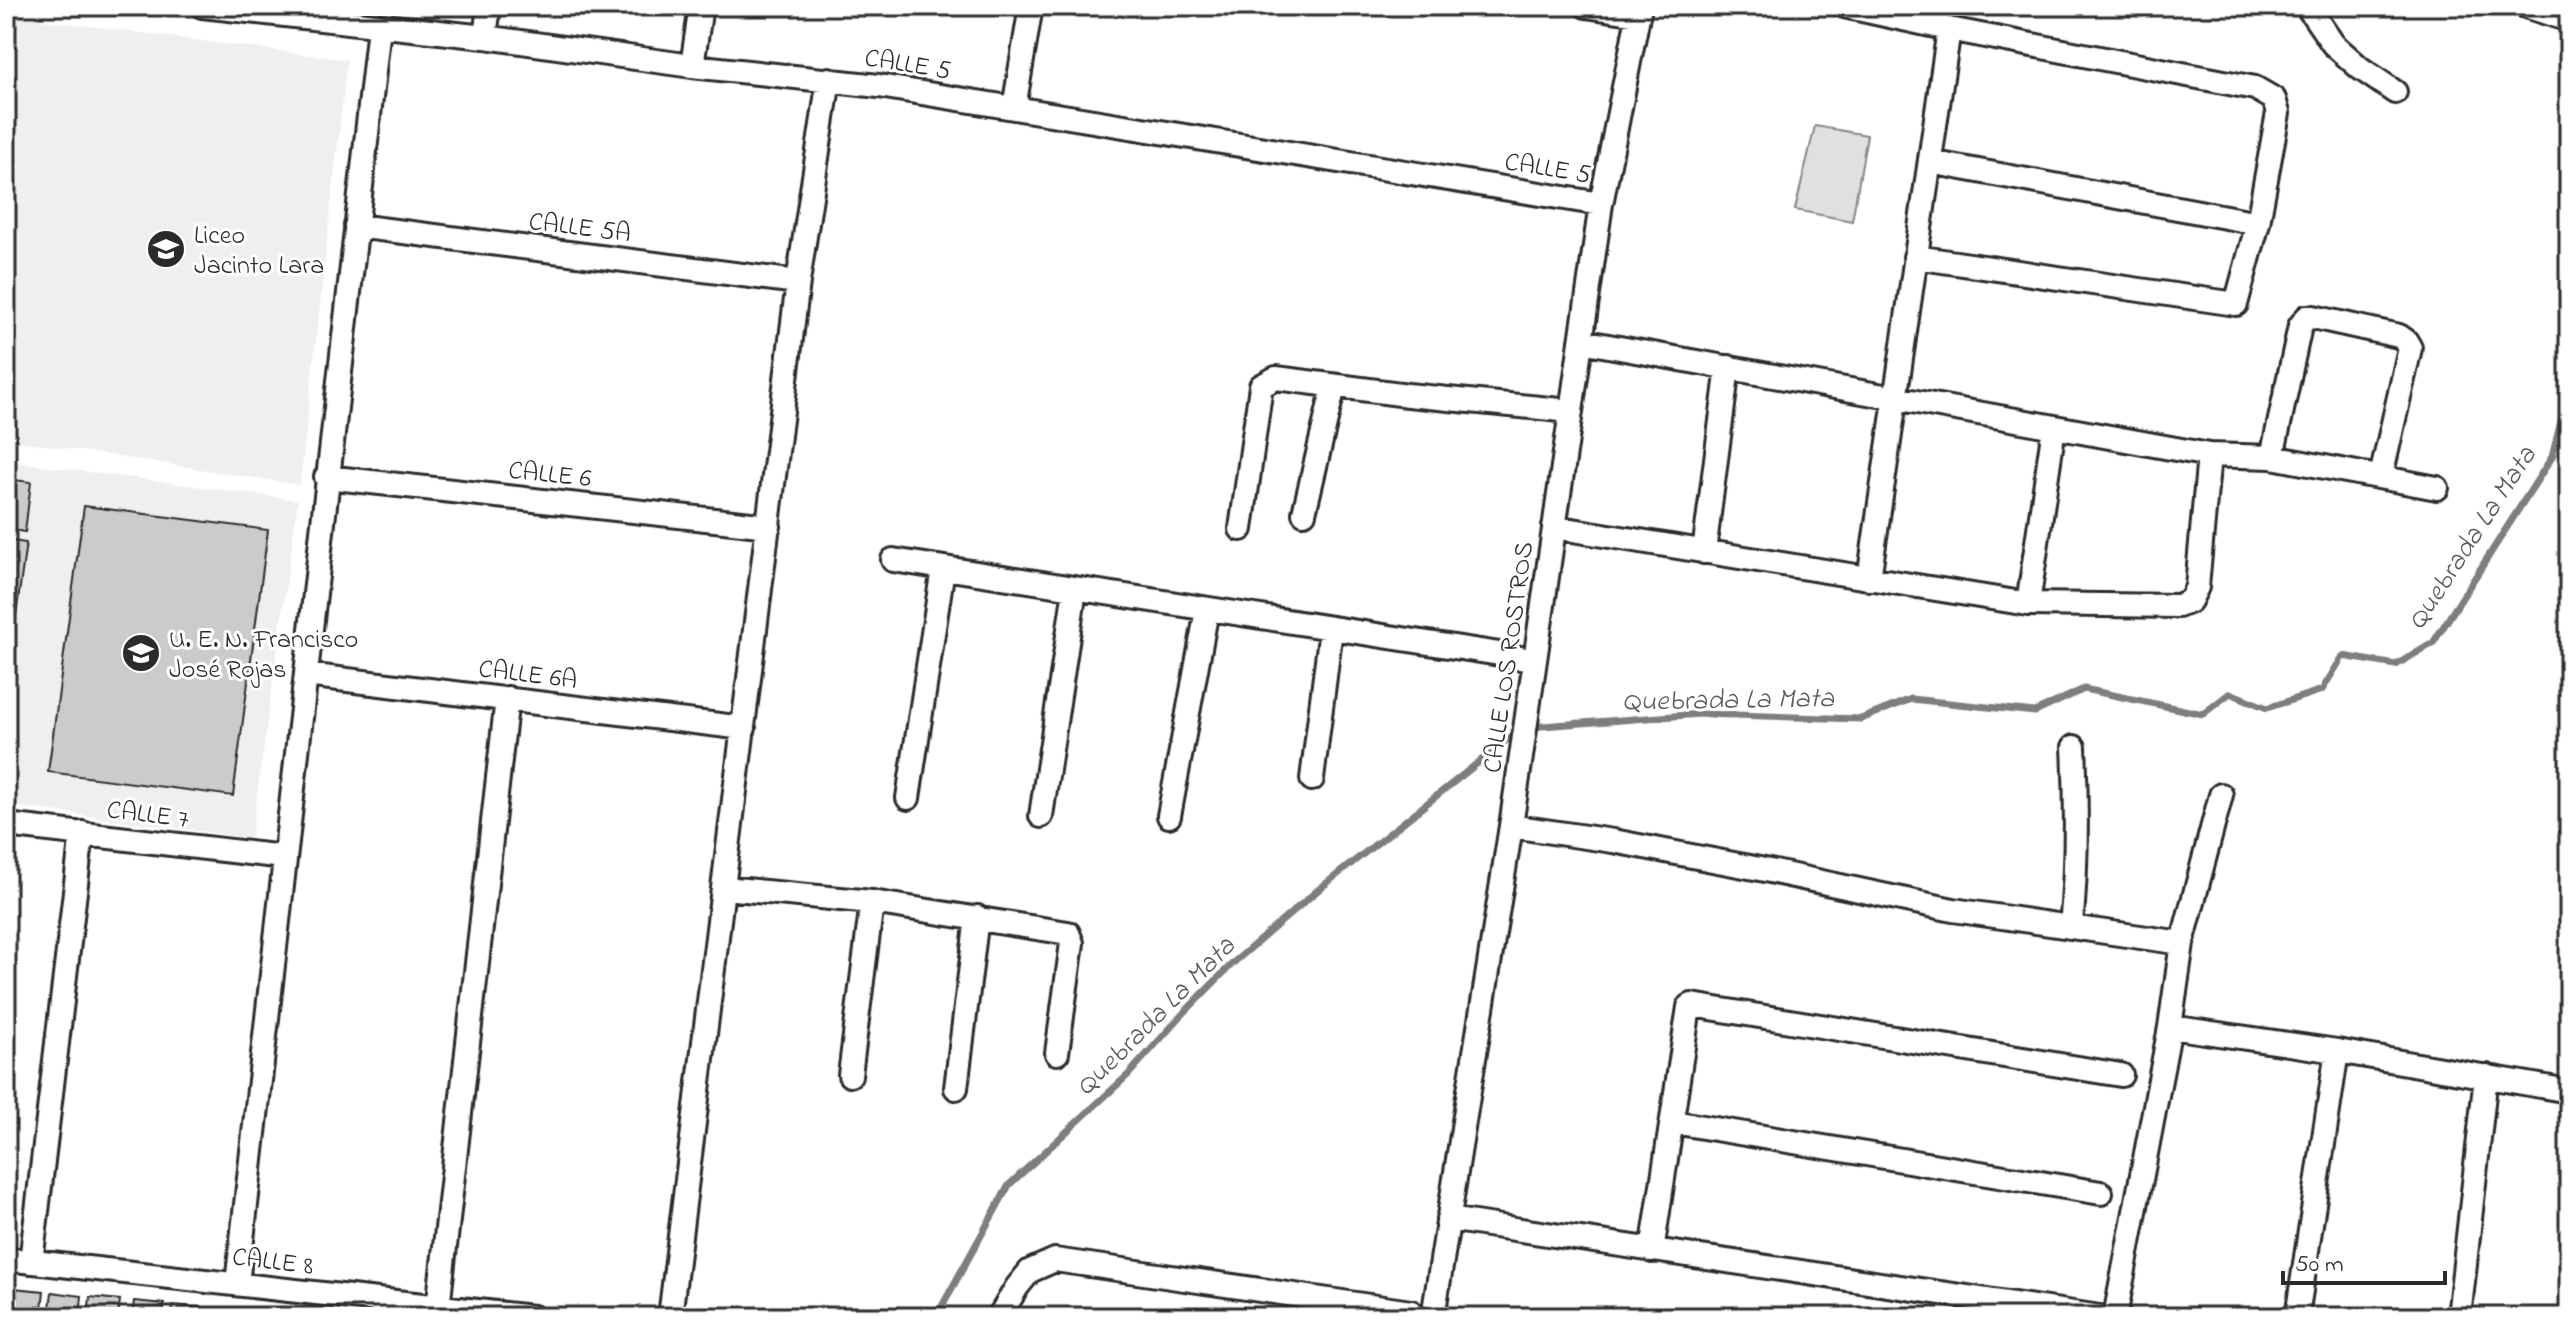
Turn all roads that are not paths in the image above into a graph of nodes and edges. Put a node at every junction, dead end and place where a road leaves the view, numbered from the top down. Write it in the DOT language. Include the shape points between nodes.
graph roads {
  1 [pos="202,6"];
  2 [pos="489,6"];
  3 [pos="701,6"];
  4 [pos="1031,6"];
  5 [pos="1586,6"];
  6 [pos="1844,6"];
  7 [pos="2307,6"];
  8 [pos="2525,6"];
  9 [pos="1639,10"];
  10 [pos="2569,20"];
  11 [pos="379,27"];
  12 [pos="1949,29"];
  13 [pos="485,37"];
  14 [pos="692,66"];
  15 [pos="829,79"];
  16 [pos="2395,92"];
  17 [pos="1014,108"];
  18 [pos="1930,162"];
  19 [pos="1601,204"];
  20 [pos="2258,223"];
  21 [pos="356,226"];
  22 [pos="1915,257"];
  23 [pos="798,282"];
  24 [pos="1581,341"];
  25 [pos="1728,367"];
  26 [pos="1334,386"];
  27 [pos="1895,398"];
  28 [pos="1571,411"];
  29 [pos="2054,427"];
  30 [pos="2209,455"];
  31 [pos="2272,457"];
  32 [pos="326,477"];
  33 [pos="2381,477"];
  34 [pos="2437,488"];
  35 [pos="1304,513"];
  36 [pos="769,526"];
  37 [pos="1554,527"];
  38 [pos="1241,529"];
  39 [pos="1704,552"];
  40 [pos="893,560"];
  41 [pos="943,568"];
  42 [pos="1869,579"];
  43 [pos="1075,589"];
  44 [pos="2028,604"];
  45 [pos="1207,610"];
  46 [pos="1331,629"];
  47 [pos="1534,661"];
  48 [pos="306,675"];
  49 [pos="507,698"];
  50 [pos="744,728"];
  51 [pos="2074,747"];
  52 [pos="1312,779"];
  53 [pos="2221,795"];
  54 [pos="908,798"];
  55 [pos="1041,816"];
  56 [pos="1169,816"];
  57 [pos="6,825"];
  58 [pos="1511,826"];
  59 [pos="82,833"];
  60 [pos="284,857"];
  61 [pos="724,888"];
  62 [pos="872,902"];
  63 [pos="977,917"];
  64 [pos="2071,927"];
  65 [pos="2182,943"];
  66 [pos="2170,1027"];
  67 [pos="2337,1051"];
  68 [pos="1057,1053"];
  69 [pos="850,1075"];
  70 [pos="2121,1075"];
  71 [pos="2486,1076"];
  72 [pos="956,1088"];
  73 [pos="2569,1091"];
  74 [pos="1673,1122"];
  75 [pos="2101,1193"];
  76 [pos="1448,1219"];
  77 [pos="1652,1251"];
  78 [pos="6,1259"];
  79 [pos="31,1262"];
  80 [pos="237,1284"];
  81 [pos="437,1313"];
  82 [pos="1422,1314"];
  83 [pos="533,1317"];
  84 [pos="670,1317"];
  85 [pos="999,1317"];
  86 [pos="2100,1317"];
  87 [pos="2115,1317"];
  88 [pos="2297,1317"];
  89 [pos="2459,1317"];
  1 -- 11 [label="street, CALLE 5"];
  2 -- 13 [label="street"];
  3 -- 14 [label="street"];
  4 -- 17 [label="street"];
  5 -- 9 [label="street"];
  6 -- 12 [label="street"];
  7 -- 16 [label="street" via="2333,44"];
  8 -- 10 [label="street"];
  9 -- 19 [label="street, CALLE LOS ROSTROS"];
  11 -- 13 [label="street, CALLE 5"];
  11 -- 21 [label="street"];
  12 -- 18 [label="street"];
  12 -- 20 [label="street" via="2255,88 2274,99 2278,113"];
  13 -- 14 [label="street, CALLE 5"];
  14 -- 15 [label="street, CALLE 5"];
  15 -- 17 [label="street, CALLE 5"];
  15 -- 23 [label="street"];
  17 -- 19 [label="street, CALLE 5"];
  18 -- 20 [label="street"];
  18 -- 22 [label="street"];
  19 -- 24 [label="street, CALLE LOS ROSTROS"];
  20 -- 22 [label="street" via="2236,304"];
  21 -- 23 [label="street, CALLE 5A"];
  21 -- 32 [label="street"];
  22 -- 27 [label="street"];
  23 -- 36 [label="street"];
  24 -- 25 [label="street"];
  24 -- 28 [label="street, CALLE LOS ROSTROS"];
  25 -- 27 [label="street"];
  25 -- 39 [label="street"];
  26 -- 28 [label="street"];
  26 -- 35 [label="street"];
  26 -- 38 [label="street" via="1276,378 1261,386"];
  27 -- 29 [label="street"];
  27 -- 42 [label="street"];
  28 -- 37 [label="street, CALLE LOS ROSTROS"];
  29 -- 30 [label="street"];
  29 -- 44 [label="street"];
  30 -- 31 [label="street"];
  30 -- 44 [label="street" via="2197,587 2190,601 2178,606"];
  31 -- 33 [label="street"];
  31 -- 33 [label="street" via="2300,326 2313,317 2399,336 2410,348"];
  32 -- 36 [label="street, CALLE 6"];
  32 -- 48 [label="street"];
  33 -- 34 [label="street"];
  36 -- 50 [label="street"];
  37 -- 39 [label="street"];
  37 -- 47 [label="street, CALLE LOS ROSTROS"];
  39 -- 42 [label="street"];
  40 -- 41 [label="street"];
  41 -- 43 [label="street"];
  41 -- 54 [label="street"];
  42 -- 44 [label="street"];
  43 -- 45 [label="street"];
  43 -- 55 [label="street"];
  45 -- 46 [label="street"];
  45 -- 56 [label="street"];
  46 -- 47 [label="street"];
  46 -- 52 [label="street"];
  47 -- 58 [label="street, CALLE LOS ROSTROS"];
  48 -- 49 [label="street, CALLE 6A"];
  48 -- 60 [label="street"];
  49 -- 50 [label="street, CALLE 6A"];
  49 -- 81 [label="street"];
  50 -- 61 [label="street"];
  51 -- 64 [label="street" via="2077,828"];
  53 -- 65 [label="street"];
  57 -- 59 [label="street, CALLE 7"];
  58 -- 64 [label="street" via="1735,864 1953,910"];
  58 -- 76 [label="street, CALLE LOS ROSTROS"];
  59 -- 60 [label="street, CALLE 7"];
  59 -- 79 [label="street"];
  60 -- 80 [label="street"];
  61 -- 62 [label="street"];
  61 -- 84 [label="street"];
  62 -- 63 [label="street"];
  62 -- 69 [label="street"];
  63 -- 68 [label="street" via="1068,933 1072,943"];
  63 -- 72 [label="street"];
  64 -- 65 [label="street"];
  65 -- 66 [label="street"];
  66 -- 67 [label="street"];
  66 -- 87 [label="street"];
  67 -- 71 [label="street"];
  67 -- 88 [label="street"];
  70 -- 74 [label="street" via="1692,1005"];
  71 -- 73 [label="street"];
  71 -- 89 [label="street"];
  74 -- 75 [label="street"];
  74 -- 77 [label="street"];
  76 -- 77 [label="street"];
  76 -- 82 [label="street, CALLE LOS ROSTROS"];
  77 -- 86 [label="street"];
  78 -- 79 [label="street, CALLE 8"];
  79 -- 80 [label="street, CALLE 8"];
  80 -- 81 [label="street, CALLE 8"];
  81 -- 83 [label="street, CALLE 8"];
  82 -- 85 [label="street" via="1055,1260 1030,1271"];
}
